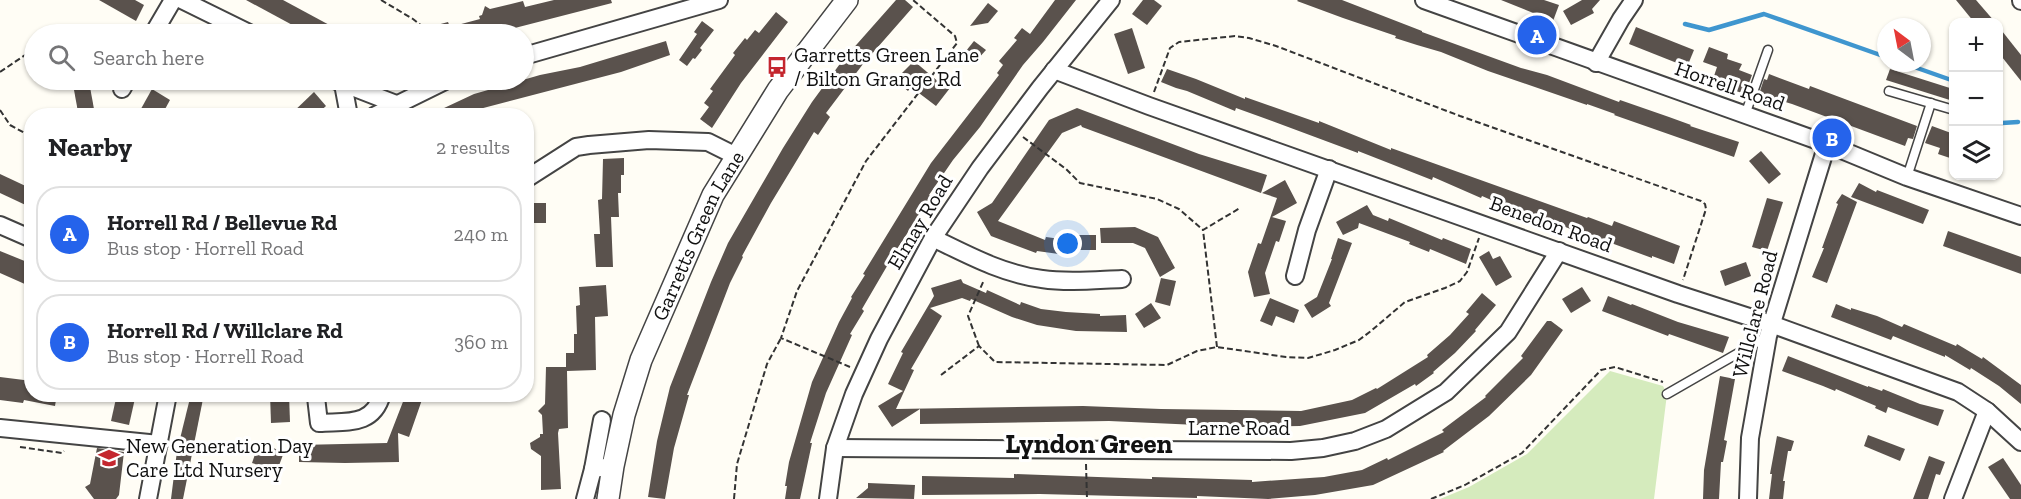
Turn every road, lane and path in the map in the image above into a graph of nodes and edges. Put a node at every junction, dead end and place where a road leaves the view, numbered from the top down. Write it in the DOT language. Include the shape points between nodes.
graph roads {
  1 [pos="173,0"];
  2 [pos="182,0"];
  3 [pos="381,0"];
  4 [pos="719,0"];
  5 [pos="913,0"];
  6 [pos="1111,0"];
  7 [pos="1424,0"];
  8 [pos="1634,0"];
  9 [pos="840,2"];
  10 [pos="700,3"];
  11 [pos="159,24"];
  12 [pos="231,24"];
  13 [pos="419,24"];
  14 [pos="1768,50"];
  15 [pos="534,53"];
  16 [pos="24,56"];
  17 [pos="1596,63"];
  18 [pos="1054,70"];
  19 [pos="0,72"];
  20 [pos="341,90"];
  21 [pos="359,90"];
  22 [pos="426,90"];
  23 [pos="1889,91"];
  24 [pos="1931,103"];
  25 [pos="396,104"];
  26 [pos="1149,106"];
  27 [pos="346,108"];
  28 [pos="389,108"];
  29 [pos="1949,109"];
  30 [pos="0,110"];
  31 [pos="1744,115"];
  32 [pos="1010,128"];
  33 [pos="24,133"];
  34 [pos="1827,144"];
  35 [pos="736,156"];
  36 [pos="1329,169"];
  37 [pos="534,174"];
  38 [pos="1907,177"];
  39 [pos="1240,208"];
  40 [pos="2021,216"];
  41 [pos="1484,224"];
  42 [pos="0,225"];
  43 [pos="1203,230"];
  44 [pos="24,236"];
  45 [pos="933,238"];
  46 [pos="1559,251"];
  47 [pos="991,265"];
  48 [pos="1294,276"];
  49 [pos="1122,279"];
  50 [pos="1678,294"];
  51 [pos="1770,330"];
  52 [pos="781,338"];
  53 [pos="979,346"];
  54 [pos="1217,347"];
  55 [pos="864,373"];
  56 [pos="941,375"];
  57 [pos="1681,387"];
  58 [pos="1667,394"];
  59 [pos="167,402"];
  60 [pos="317,402"];
  61 [pos="380,402"];
  62 [pos="1987,411"];
  63 [pos="602,420"];
  64 [pos="0,428"];
  65 [pos="2021,442"];
  66 [pos="159,444"];
  67 [pos="835,448"];
  68 [pos="1086,449"];
  69 [pos="603,467"];
  70 [pos="148,499"];
  71 [pos="585,499"];
  72 [pos="608,499"];
  73 [pos="734,499"];
  74 [pos="828,499"];
  75 [pos="1087,499"];
  76 [pos="1431,499"];
  77 [pos="1748,499"];
  78 [pos="1953,499"];
  1 -- 11 [label="street"];
  2 -- 12 [label="street"];
  3 -- 13 [label="path"];
  4 -- 10 [label="street"];
  5 -- 52 [label="path" via="955,36 957,44 866,161 797,291"];
  6 -- 18 [label="street, Elmay Road"];
  7 -- 17 [label="street, Horrell Road"];
  8 -- 17 [label="street"];
  9 -- 35 [label="street, Garretts Green Lane"];
  10 -- 15 [label="street"];
  14 -- 31 [label="lane"];
  16 -- 19 [label="path"];
  17 -- 31 [label="street, Horrell Road"];
  18 -- 26 [label="street, Benedon Road"];
  18 -- 32 [label="street, Elmay Road"];
  20 -- 27 [label="street"];
  21 -- 25 [label="street"];
  22 -- 25 [label="street"];
  23 -- 24 [label="lane"];
  24 -- 29 [label="lane"];
  24 -- 38 [label="lane"];
  25 -- 28 [label="street"];
  26 -- 36 [label="street, Benedon Road"];
  26 -- 50 [label="path" via="1170,48 1179,42 1235,36 1276,46 1701,201 1706,209"];
  30 -- 33 [label="path" via="10,125"];
  31 -- 34 [label="street, Horrell Road"];
  32 -- 43 [label="path" via="1080,183 1157,199 1179,209"];
  32 -- 45 [label="street, Elmay Road"];
  34 -- 38 [label="street, Horrell Road"];
  34 -- 51 [label="street, Willclare Road"];
  35 -- 37 [label="street" via="708,142 649,140 589,145 576,147"];
  35 -- 69 [label="street, Garretts Green Lane" via="713,195 641,360"];
  36 -- 41 [label="street, Benedon Road"];
  36 -- 48 [label="street"];
  38 -- 40 [label="street, Horrell Road"];
  39 -- 43 [label="path"];
  41 -- 46 [label="street, Benedon Road"];
  41 -- 54 [label="path" via="1460,281 1405,302 1359,340 1308,358"];
  42 -- 44 [label="street"];
  43 -- 54 [label="path"];
  45 -- 47 [label="street"];
  45 -- 55 [label="street, Elmay Road"];
  46 -- 50 [label="street, Benedon Road"];
  46 -- 68 [label="street, Larne Road" via="1508,332 1446,392 1386,429 1355,441 1292,451"];
  47 -- 49 [label="street" via="1042,279"];
  47 -- 53 [label="path" via="968,316"];
  50 -- 51 [label="street, Benedon Road"];
  51 -- 57 [label="lane"];
  51 -- 62 [label="street, Benedon Road" via="1958,392"];
  51 -- 77 [label="street, Willclare Road" via="1750,438"];
  52 -- 55 [label="path"];
  52 -- 73 [label="path" via="767,364 737,464"];
  53 -- 54 [label="path" via="995,362 1167,365 1197,351"];
  53 -- 56 [label="path"];
  55 -- 67 [label="street, Elmay Road"];
  57 -- 58 [label="lane"];
  57 -- 76 [label="path" via="1615,367 1601,370 1522,453"];
  59 -- 66 [label="street"];
  60 -- 61 [label="street" via="319,423 361,421"];
  62 -- 65 [label="street, Benedon Road"];
  62 -- 78 [label="street"];
  63 -- 69 [label="street"];
  64 -- 66 [label="street"];
  66 -- 70 [label="street"];
  67 -- 68 [label="street, Larne Road"];
  67 -- 74 [label="street, Elmay Road"];
  68 -- 75 [label="path"];
  69 -- 71 [label="street"];
  69 -- 72 [label="street, Garretts Green Lane"];
}
